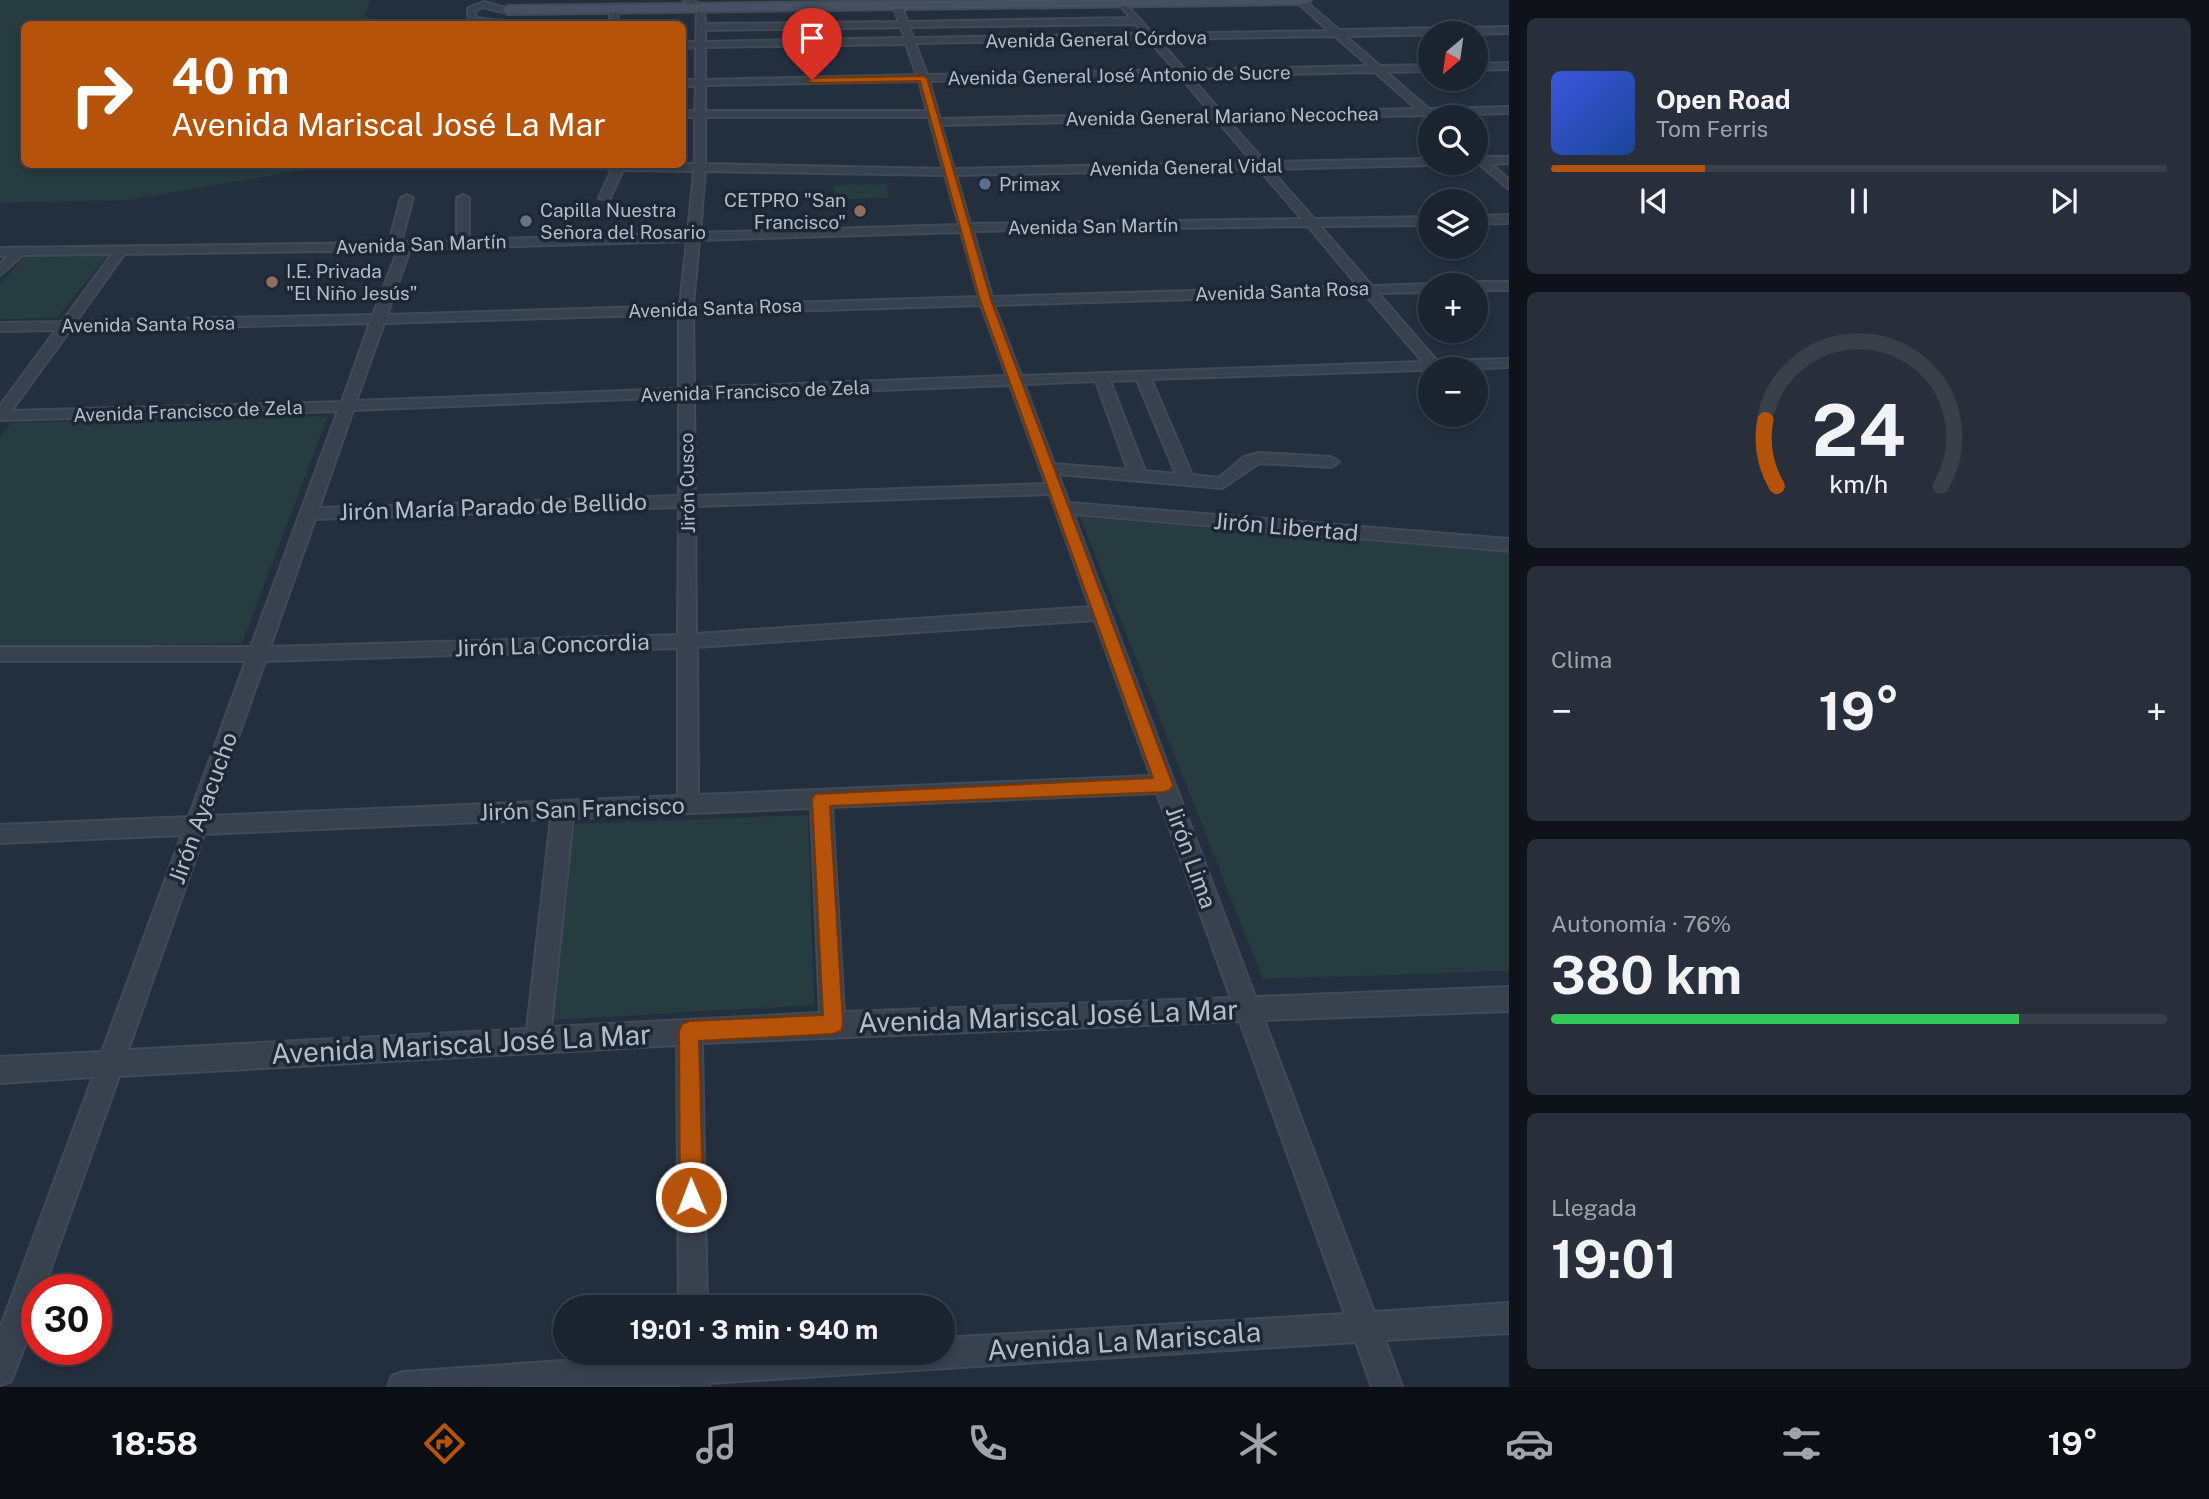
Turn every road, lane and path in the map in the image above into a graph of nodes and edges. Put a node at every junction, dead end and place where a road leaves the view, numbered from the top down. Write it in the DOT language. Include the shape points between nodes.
graph roads {
  1 [pos="688,0"];
  2 [pos="983,0"];
  3 [pos="1299,0"];
  4 [pos="1305,0"];
  5 [pos="1122,3"];
  6 [pos="701,9"];
  7 [pos="508,10"];
  8 [pos="613,10"];
  9 [pos="907,16"];
  10 [pos="479,21"];
  11 [pos="614,21"];
  12 [pos="1137,21"];
  13 [pos="701,27"];
  14 [pos="1509,30"];
  15 [pos="1338,34"];
  16 [pos="1151,37"];
  17 [pos="686,45"];
  18 [pos="701,45"];
  19 [pos="1509,66"];
  20 [pos="1488,67"];
  21 [pos="1418,68"];
  22 [pos="1378,69"];
  23 [pos="1182,73"];
  24 [pos="923,78"];
  25 [pos="702,82"];
  26 [pos="686,83"];
  27 [pos="1419,105"];
  28 [pos="1509,110"];
  29 [pos="1488,111"];
  30 [pos="686,114"];
  31 [pos="701,114"];
  32 [pos="1418,115"];
  33 [pos="1219,116"];
  34 [pos="934,118"];
  35 [pos="1488,159"];
  36 [pos="1509,160"];
  37 [pos="1418,162"];
  38 [pos="1262,166"];
  39 [pos="612,168"];
  40 [pos="671,168"];
  41 [pos="1488,168"];
  42 [pos="700,169"];
  43 [pos="950,172"];
  44 [pos="1509,186"];
  45 [pos="407,198"];
  46 [pos="464,198"];
  47 [pos="605,198"];
  48 [pos="1509,219"];
  49 [pos="1488,220"];
  50 [pos="1418,221"];
  51 [pos="1311,223"];
  52 [pos="966,228"];
  53 [pos="691,235"];
  54 [pos="463,244"];
  55 [pos="399,246"];
  56 [pos="120,251"];
  57 [pos="0,252"];
  58 [pos="19,252"];
  59 [pos="0,271"];
  60 [pos="1488,286"];
  61 [pos="1509,286"];
  62 [pos="1418,288"];
  63 [pos="1368,289"];
  64 [pos="986,300"];
  65 [pos="686,308"];
  66 [pos="379,319"];
  67 [pos="66,326"];
  68 [pos="0,327"];
  69 [pos="1426,357"];
  70 [pos="1509,363"];
  71 [pos="1488,364"];
  72 [pos="1418,366"];
  73 [pos="1142,375"];
  74 [pos="1102,377"];
  75 [pos="1015,381"];
  76 [pos="685,394"];
  77 [pos="347,406"];
  78 [pos="0,416"];
  79 [pos="1331,462"];
  80 [pos="1047,468"];
  81 [pos="1138,475"];
  82 [pos="1186,480"];
  83 [pos="1059,499"];
  84 [pos="687,500"];
  85 [pos="309,514"];
  86 [pos="1509,545"];
  87 [pos="1103,613"];
  88 [pos="687,641"];
  89 [pos="0,654"];
  90 [pos="258,654"];
  91 [pos="1164,785"];
  92 [pos="821,799"];
  93 [pos="688,805"];
  94 [pos="563,810"];
  95 [pos="196,826"];
  96 [pos="0,834"];
  97 [pos="1509,999"];
  98 [pos="1247,1008"];
  99 [pos="833,1024"];
  100 [pos="689,1031"];
  101 [pos="538,1038"];
  102 [pos="110,1065"];
  103 [pos="0,1070"];
  104 [pos="693,1295"];
  105 [pos="1509,1318"];
  106 [pos="1364,1326"];
  107 [pos="0,1370"];
  108 [pos="694,1370"];
  109 [pos="403,1387"];
  110 [pos="1387,1387"];
  1 -- 6 [label="street"];
  2 -- 9 [label="street"];
  3 -- 4 [label="street"];
  3 -- 5 [label="street"];
  3 -- 15 [label="street"];
  5 -- 9 [label="street"];
  5 -- 12 [label="street"];
  6 -- 8 [label="street"];
  6 -- 9 [label="street"];
  6 -- 13 [label="street, Jirón Cusco"];
  7 -- 8 [label="street"];
  7 -- 10 [label="street" via="488,4 471,10 472,20"];
  8 -- 11 [label="street"];
  9 -- 12 [label="street"];
  9 -- 13 [label="street"];
  9 -- 16 [label="street, Avenida General Córdova"];
  9 -- 18 [label="street, Avenida General Córdova"];
  9 -- 24 [label="street, Jirón Lima"];
  12 -- 16 [label="street"];
  13 -- 18 [label="street, Jirón Cusco"];
  14 -- 15 [label="street, Avenida General Córdova"];
  15 -- 16 [label="street, Avenida General Córdova"];
  15 -- 22 [label="street"];
  16 -- 23 [label="street"];
  17 -- 18 [label="street, Avenida General Córdova"];
  18 -- 25 [label="street, Jirón Cusco"];
  19 -- 20 [label="street"];
  21 -- 22 [label="street, Avenida General José Antonio de Sucre"];
  22 -- 23 [label="street, Avenida General José Antonio de Sucre"];
  22 -- 27 [label="street"];
  23 -- 24 [label="street, Avenida General José Antonio de Sucre"];
  23 -- 33 [label="street"];
  24 -- 25 [label="street, Avenida General José Antonio de Sucre"];
  24 -- 34 [label="street, Jirón Lima"];
  25 -- 26 [label="street, Avenida General José Antonio de Sucre"];
  25 -- 31 [label="street, Jirón Cusco"];
  28 -- 29 [label="street, Avenida General Mariano Necochea"];
  30 -- 31 [label="street, Avenida General Mariano Necochea"];
  31 -- 34 [label="street, Avenida General Mariano Necochea"];
  31 -- 42 [label="street, Jirón Cusco"];
  32 -- 33 [label="street, Avenida General Mariano Necochea"];
  33 -- 34 [label="street, Avenida General Mariano Necochea"];
  33 -- 38 [label="street"];
  34 -- 43 [label="street, Jirón Lima"];
  35 -- 36 [label="street"];
  37 -- 38 [label="street, Avenida General Vidal"];
  38 -- 43 [label="street, Avenida General Vidal"];
  38 -- 51 [label="street"];
  39 -- 47 [label="street"];
  40 -- 42 [label="street, Avenida General Vidal"];
  41 -- 44 [label="street"];
  42 -- 43 [label="street, Avenida General Vidal"];
  42 -- 53 [label="street, Jirón Cusco"];
  43 -- 52 [label="street, Jirón Lima"];
  45 -- 55 [label="street, Jirón Ayacucho"];
  46 -- 54 [label="street"];
  48 -- 49 [label="street"];
  50 -- 51 [label="street, Avenida San Martín"];
  51 -- 52 [label="street, Avenida San Martín"];
  51 -- 63 [label="street"];
  52 -- 53 [label="street, Avenida San Martín"];
  52 -- 64 [label="street, Jirón Lima"];
  53 -- 54 [label="street, Avenida San Martín"];
  53 -- 65 [label="street, Jirón Cusco"];
  54 -- 55 [label="street, Avenida San Martín"];
  55 -- 56 [label="street, Avenida San Martín"];
  55 -- 66 [label="street, Jirón Ayacucho"];
  56 -- 58 [label="street, Avenida San Martín"];
  56 -- 67 [label="street"];
  57 -- 58 [label="street, Avenida San Martín"];
  58 -- 59 [label="street"];
  60 -- 61 [label="street"];
  62 -- 63 [label="street, Avenida Santa Rosa"];
  63 -- 64 [label="street, Avenida Santa Rosa"];
  63 -- 69 [label="street"];
  64 -- 65 [label="street, Avenida Santa Rosa"];
  64 -- 75 [label="street, Jirón Lima"];
  65 -- 66 [label="street, Avenida Santa Rosa"];
  65 -- 76 [label="street, Jirón Cusco"];
  66 -- 67 [label="street, Avenida Santa Rosa"];
  66 -- 77 [label="street, Jirón Ayacucho"];
  67 -- 68 [label="street, Avenida Santa Rosa"];
  67 -- 78 [label="street"];
  70 -- 71 [label="street, Avenida Francisco de Zela"];
  72 -- 73 [label="street, Avenida Francisco de Zela"];
  73 -- 74 [label="street, Avenida Francisco de Zela"];
  73 -- 82 [label="street"];
  74 -- 75 [label="street, Avenida Francisco de Zela"];
  74 -- 81 [label="street"];
  75 -- 76 [label="street, Avenida Francisco de Zela"];
  75 -- 80 [label="street, Jirón Lima"];
  76 -- 77 [label="street, Avenida Francisco de Zela"];
  76 -- 84 [label="street, Jirón Cusco"];
  77 -- 78 [label="street, Avenida Francisco de Zela"];
  77 -- 85 [label="street, Jirón Ayacucho"];
  79 -- 82 [label="street" via="1259,458 1222,483"];
  80 -- 81 [label="street"];
  80 -- 83 [label="street, Jirón Lima"];
  81 -- 82 [label="street"];
  83 -- 84 [label="street, Jirón María Parado de Bellido"];
  83 -- 86 [label="street, Jirón Libertad"];
  83 -- 87 [label="street, Jirón Lima"];
  84 -- 85 [label="street, Jirón María Parado de Bellido"];
  84 -- 88 [label="street, Jirón Cusco"];
  85 -- 90 [label="street, Jirón Ayacucho"];
  87 -- 88 [label="street, Jirón La Concordia"];
  87 -- 91 [label="street, Jirón Lima"];
  88 -- 90 [label="street, Jirón La Concordia"];
  88 -- 93 [label="street, Jirón Cusco"];
  89 -- 90 [label="street, Jirón La Concordia"];
  90 -- 95 [label="street, Jirón Ayacucho"];
  91 -- 92 [label="street, Jirón San Francisco"];
  91 -- 98 [label="street, Jirón Lima"];
  92 -- 93 [label="street, Jirón San Francisco"];
  92 -- 99 [label="street"];
  93 -- 94 [label="street, Jirón San Francisco"];
  94 -- 95 [label="street, Jirón San Francisco"];
  94 -- 101 [label="street"];
  95 -- 96 [label="street, Jirón San Francisco"];
  95 -- 102 [label="street, Jirón Ayacucho"];
  97 -- 98 [label="street, Avenida Mariscal José La Mar"];
  98 -- 99 [label="street, Avenida Mariscal José La Mar"];
  98 -- 106 [label="street, Jirón Lima"];
  99 -- 100 [label="street, Avenida Mariscal José La Mar"];
  100 -- 101 [label="street, Avenida Mariscal José La Mar"];
  100 -- 104 [label="street"];
  101 -- 102 [label="street, Avenida Mariscal José La Mar"];
  102 -- 103 [label="street, Avenida Mariscal José La Mar"];
  102 -- 107 [label="street, Jirón Ayacucho"];
  105 -- 106 [label="street, Avenida La Mariscala"];
  106 -- 108 [label="street, Avenida La Mariscala"];
  106 -- 110 [label="street, Jirón Lima"];
  108 -- 109 [label="street, Avenida La Mariscala"];
}
